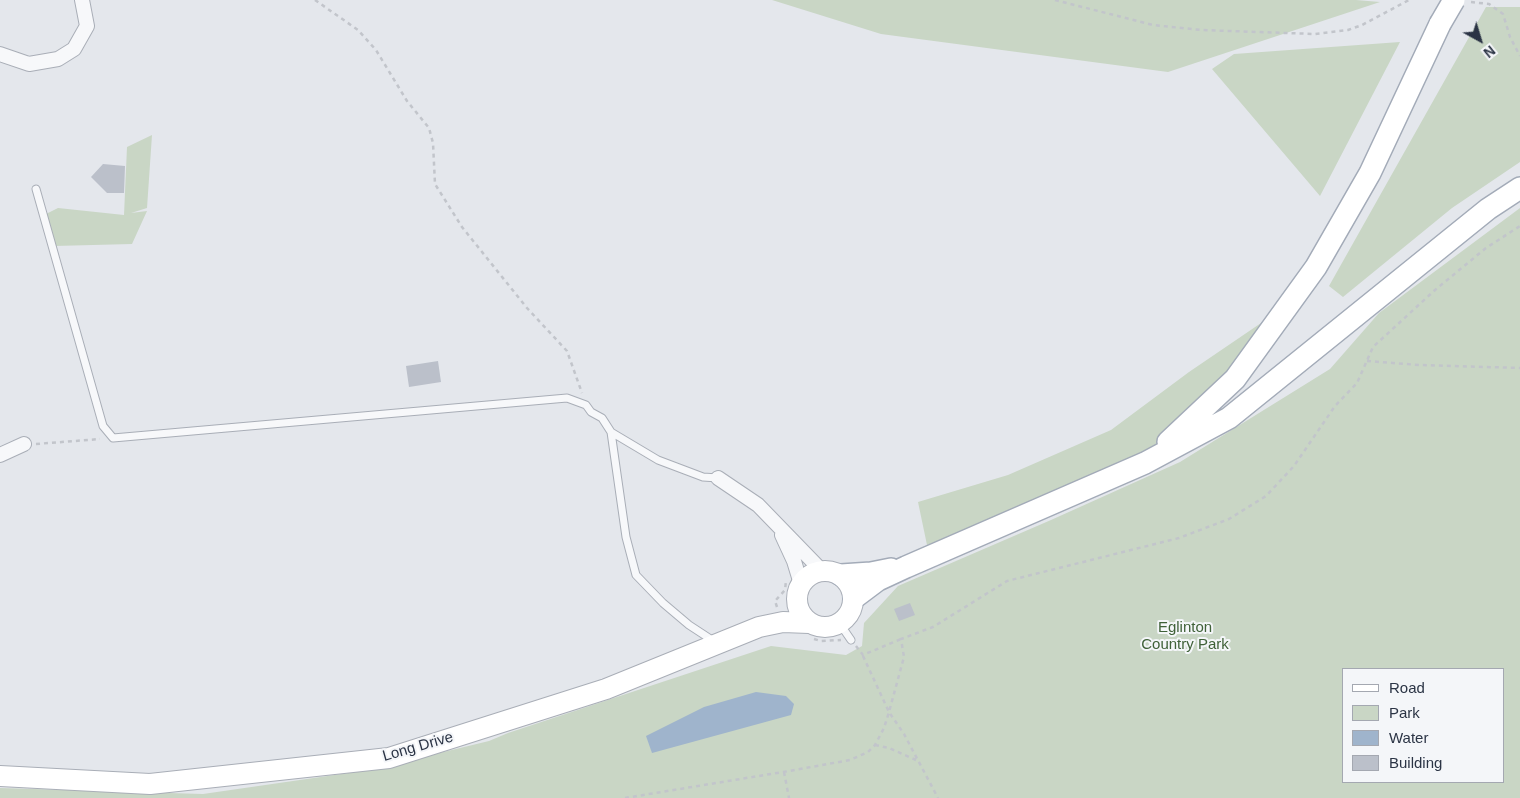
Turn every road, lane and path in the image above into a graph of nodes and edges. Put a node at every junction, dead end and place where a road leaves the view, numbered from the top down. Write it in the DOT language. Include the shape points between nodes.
graph roads {
  1 [pos="82,0"];
  2 [pos="314,0"];
  3 [pos="1055,0"];
  4 [pos="1409,0"];
  5 [pos="1462,1"];
  6 [pos="0,54"];
  7 [pos="1520,56"];
  8 [pos="1520,188"];
  9 [pos="36,189"];
  10 [pos="1520,226"];
  11 [pos="1367,361"];
  12 [pos="1520,368"];
  13 [pos="586,405"];
  14 [pos="611,432"];
  15 [pos="113,438"];
  16 [pos="24,444"];
  17 [pos="0,455"];
  18 [pos="1146,463"];
  19 [pos="718,478"];
  20 [pos="778,527"];
  21 [pos="906,566"];
  22 [pos="832,573"];
  23 [pos="799,591"];
  24 [pos="854,598"];
  25 [pos="809,623"];
  26 [pos="759,627"];
  27 [pos="717,644"];
  28 [pos="864,656"];
  29 [pos="889,712"];
  30 [pos="875,745"];
  31 [pos="917,761"];
  32 [pos="784,772"];
  33 [pos="0,776"];
  34 [pos="625,798"];
  35 [pos="789,798"];
  36 [pos="938,798"];
  1 -- 6 [label="street" via="88,26 74,49 58,59 29,64"];
  2 -- 13 [label="path" via="358,30 376,50 407,101 429,128 435,184 462,227 527,308 567,351"];
  3 -- 4 [label="path" via="1153,24 1201,30 1315,34 1362,25"];
  5 -- 7 [label="path" via="1489,4 1503,14 1510,38"];
  5 -- 18 [label="main road, bridge" via="1440,24 1370,173 1316,267 1236,379"];
  8 -- 18 [label="main road" via="1488,208 1229,418"];
  9 -- 15 [label="lane" via="103,426"];
  10 -- 11 [label="path" via="1486,248 1435,290 1373,347"];
  11 -- 12 [label="path"];
  11 -- 29 [label="path" via="1357,383 1336,406 1294,466 1266,496 1229,519 1179,538 1007,580 933,627 902,639 904,657"];
  13 -- 14 [label="lane" via="602,418"];
  13 -- 15 [label="lane" via="566,398"];
  14 -- 19 [label="lane" via="658,460 703,477"];
  14 -- 27 [label="lane" via="626,537 636,575 663,603"];
  15 -- 16 [label="path"];
  16 -- 17 [label="street"];
  18 -- 21 [label="main road"];
  19 -- 20 [label="street" via="758,505"];
  20 -- 22 [label="street"];
  20 -- 23 [label="street" via="794,561"];
  21 -- 22 [label="main road" via="871,573"];
  21 -- 24 [label="main road" via="878,580"];
  22 -- 23 [label="main road" via="814,573"];
  22 -- 24 [label="main road" via="850,585"];
  23 -- 25 [label="main road" via="800,612"];
  23 -- 26 [label="main road, Long Drive" via="779,613"];
  24 -- 25 [label="main road" via="851,613 846,619 846,632"];
  25 -- 26 [label="main road, Long Drive" via="783,622"];
  26 -- 27 [label="main road, Long Drive"];
  27 -- 33 [label="main road, Long Drive" via="606,689 389,758 150,784"];
  28 -- 29 [label="path"];
  29 -- 30 [label="path"];
  29 -- 31 [label="path"];
  30 -- 31 [label="path" via="890,748"];
  30 -- 32 [label="path" via="850,760"];
  31 -- 36 [label="path"];
  32 -- 34 [label="path"];
  32 -- 35 [label="path"];
}
